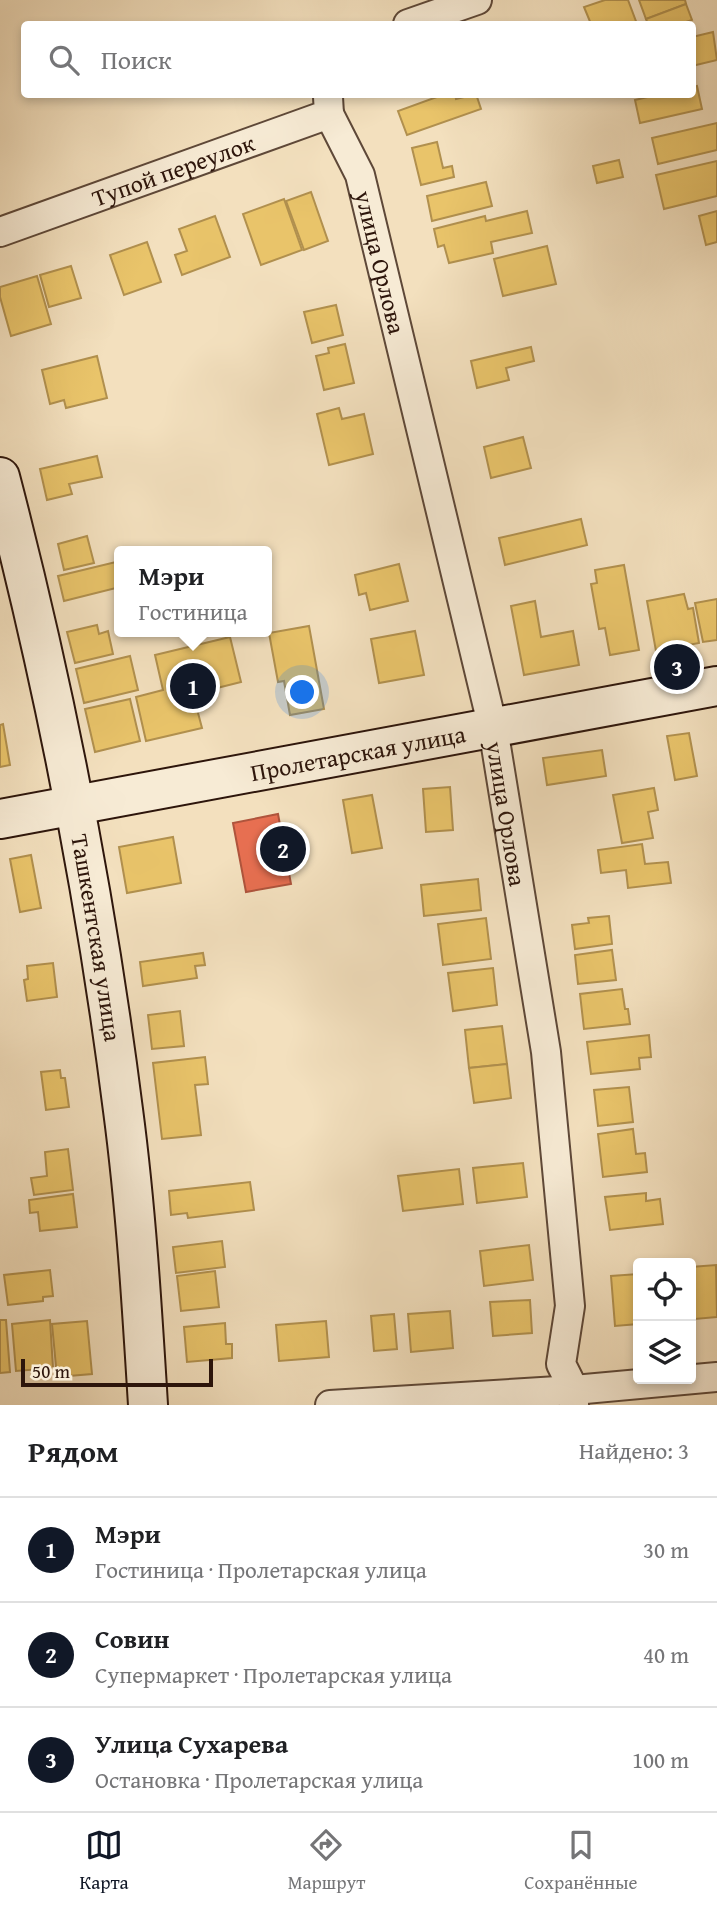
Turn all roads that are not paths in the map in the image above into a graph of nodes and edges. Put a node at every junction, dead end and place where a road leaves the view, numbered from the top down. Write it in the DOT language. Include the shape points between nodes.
graph roads {
  1 [pos="477,0"];
  2 [pos="417,21"];
  3 [pos="328,104"];
  4 [pos="0,232"];
  5 [pos="0,477"];
  6 [pos="717,686"];
  7 [pos="492,728"];
  8 [pos="74,806"];
  9 [pos="0,819"];
  10 [pos="717,1377"];
  11 [pos="574,1397"];
  12 [pos="148,1405"];
  13 [pos="330,1405"];
  1 -- 2 [label="street"];
  3 -- 4 [label="street, Тупой переулок"];
  3 -- 7 [label="street, улица Орлова" via="360,175"];
  5 -- 8 [label="street, Ташкентская улица"];
  6 -- 7 [label="street, Пролетарская улица"];
  7 -- 8 [label="street, Пролетарская улица"];
  7 -- 11 [label="street, улица Орлова" via="546,1052 570,1306 561,1364"];
  8 -- 9 [label="street, Пролетарская улица"];
  8 -- 12 [label="street, Ташкентская улица" via="123,1111"];
  10 -- 11 [label="street"];
  11 -- 13 [label="street"];
}
